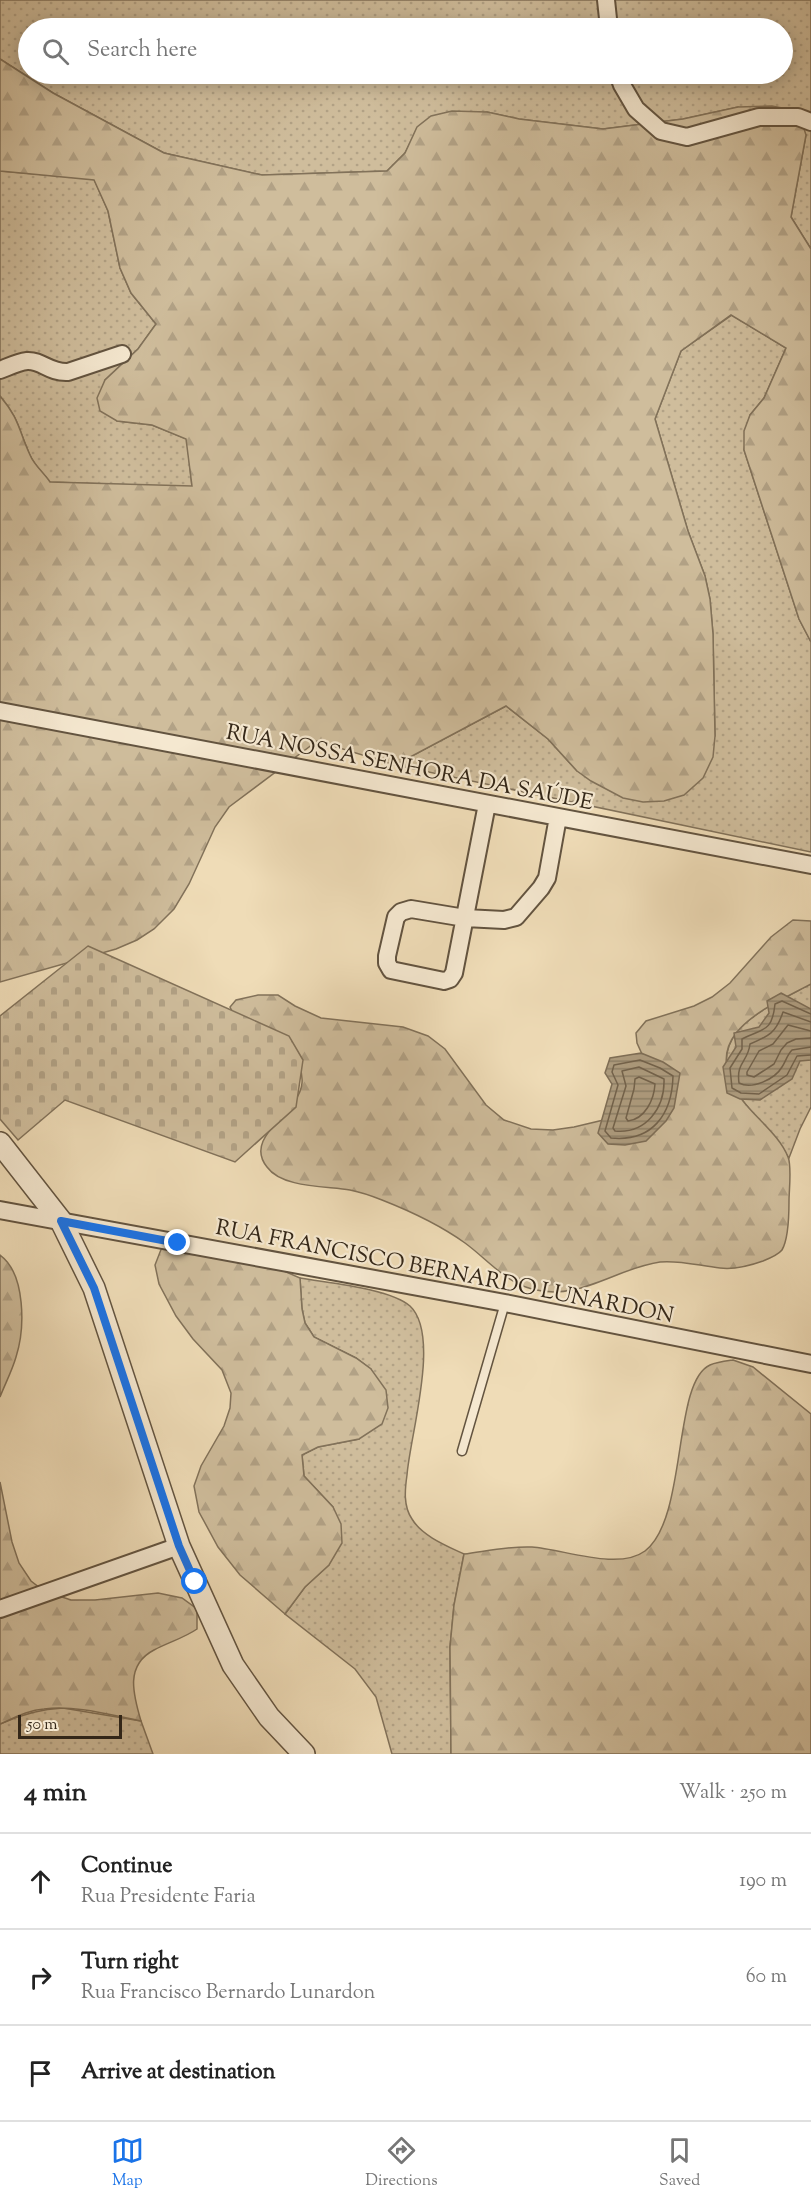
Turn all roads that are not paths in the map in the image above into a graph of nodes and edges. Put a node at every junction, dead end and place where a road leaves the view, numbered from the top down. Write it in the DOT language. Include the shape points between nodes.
graph roads {
  1 [pos="606,0"];
  2 [pos="608,18"];
  3 [pos="622,84"];
  4 [pos="811,122"];
  5 [pos="122,354"];
  6 [pos="0,370"];
  7 [pos="0,711"];
  8 [pos="487,804"];
  9 [pos="558,817"];
  10 [pos="811,865"];
  11 [pos="465,918"];
  12 [pos="0,1143"];
  13 [pos="0,1210"];
  14 [pos="61,1221"];
  15 [pos="505,1303"];
  16 [pos="811,1364"];
  17 [pos="462,1451"];
  18 [pos="179,1546"];
  19 [pos="0,1609"];
  20 [pos="304,1754"];
  1 -- 2 [label="street"];
  3 -- 4 [label="street" via="636,110 661,131 687,137 759,117 798,117"];
  5 -- 6 [label="street" via="68,372 27,361"];
  7 -- 8 [label="street, RUA NOSSA SENHORA DA SAÚDE"];
  8 -- 9 [label="street, RUA NOSSA SENHORA DA SAÚDE"];
  8 -- 11 [label="street"];
  9 -- 10 [label="street, RUA NOSSA SENHORA DA SAÚDE"];
  9 -- 11 [label="street" via="547,878 516,917"];
  11 -- 11 [label="street" via="450,979 391,970 387,956 396,917 401,912 411,909"];
  12 -- 14 [label="street"];
  13 -- 14 [label="street, RUA FRANCISCO BERNARDO LUNARDON"];
  14 -- 15 [label="street, RUA FRANCISCO BERNARDO LUNARDON"];
  14 -- 18 [label="street" via="94,1288"];
  15 -- 16 [label="street, RUA FRANCISCO BERNARDO LUNARDON"];
  15 -- 17 [label="lane"];
  18 -- 19 [label="street"];
  18 -- 20 [label="street" via="233,1665 269,1717"];
}
